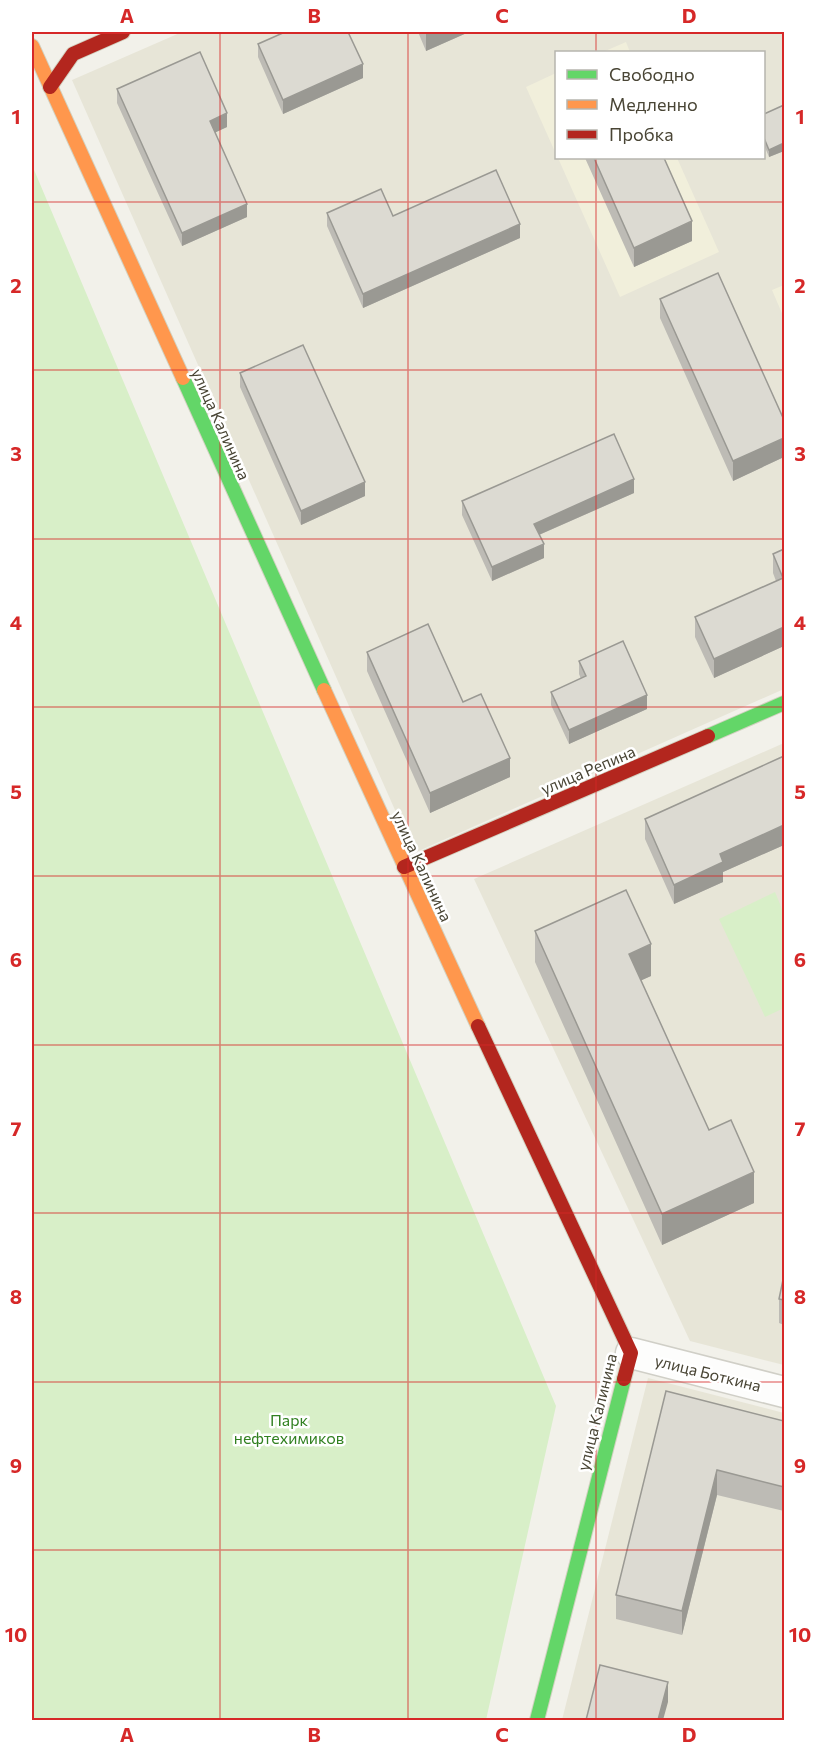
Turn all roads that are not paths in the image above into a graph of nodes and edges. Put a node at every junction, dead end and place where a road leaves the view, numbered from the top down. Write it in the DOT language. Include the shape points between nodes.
graph roads {
  1 [pos="123,32"];
  2 [pos="32,46"];
  3 [pos="41,91"];
  4 [pos="784,703"];
  5 [pos="404,867"];
  6 [pos="631,1353"];
  7 [pos="784,1392"];
  8 [pos="537,1720"];
  1 -- 3 [label="street" via="73,54"];
  2 -- 3 [label="street, улица Калинина"];
  3 -- 5 [label="street, улица Калинина"];
  4 -- 5 [label="street, улица Репина"];
  5 -- 6 [label="street, улица Калинина"];
  6 -- 7 [label="street, улица Боткина"];
  6 -- 8 [label="street, улица Калинина"];
}
